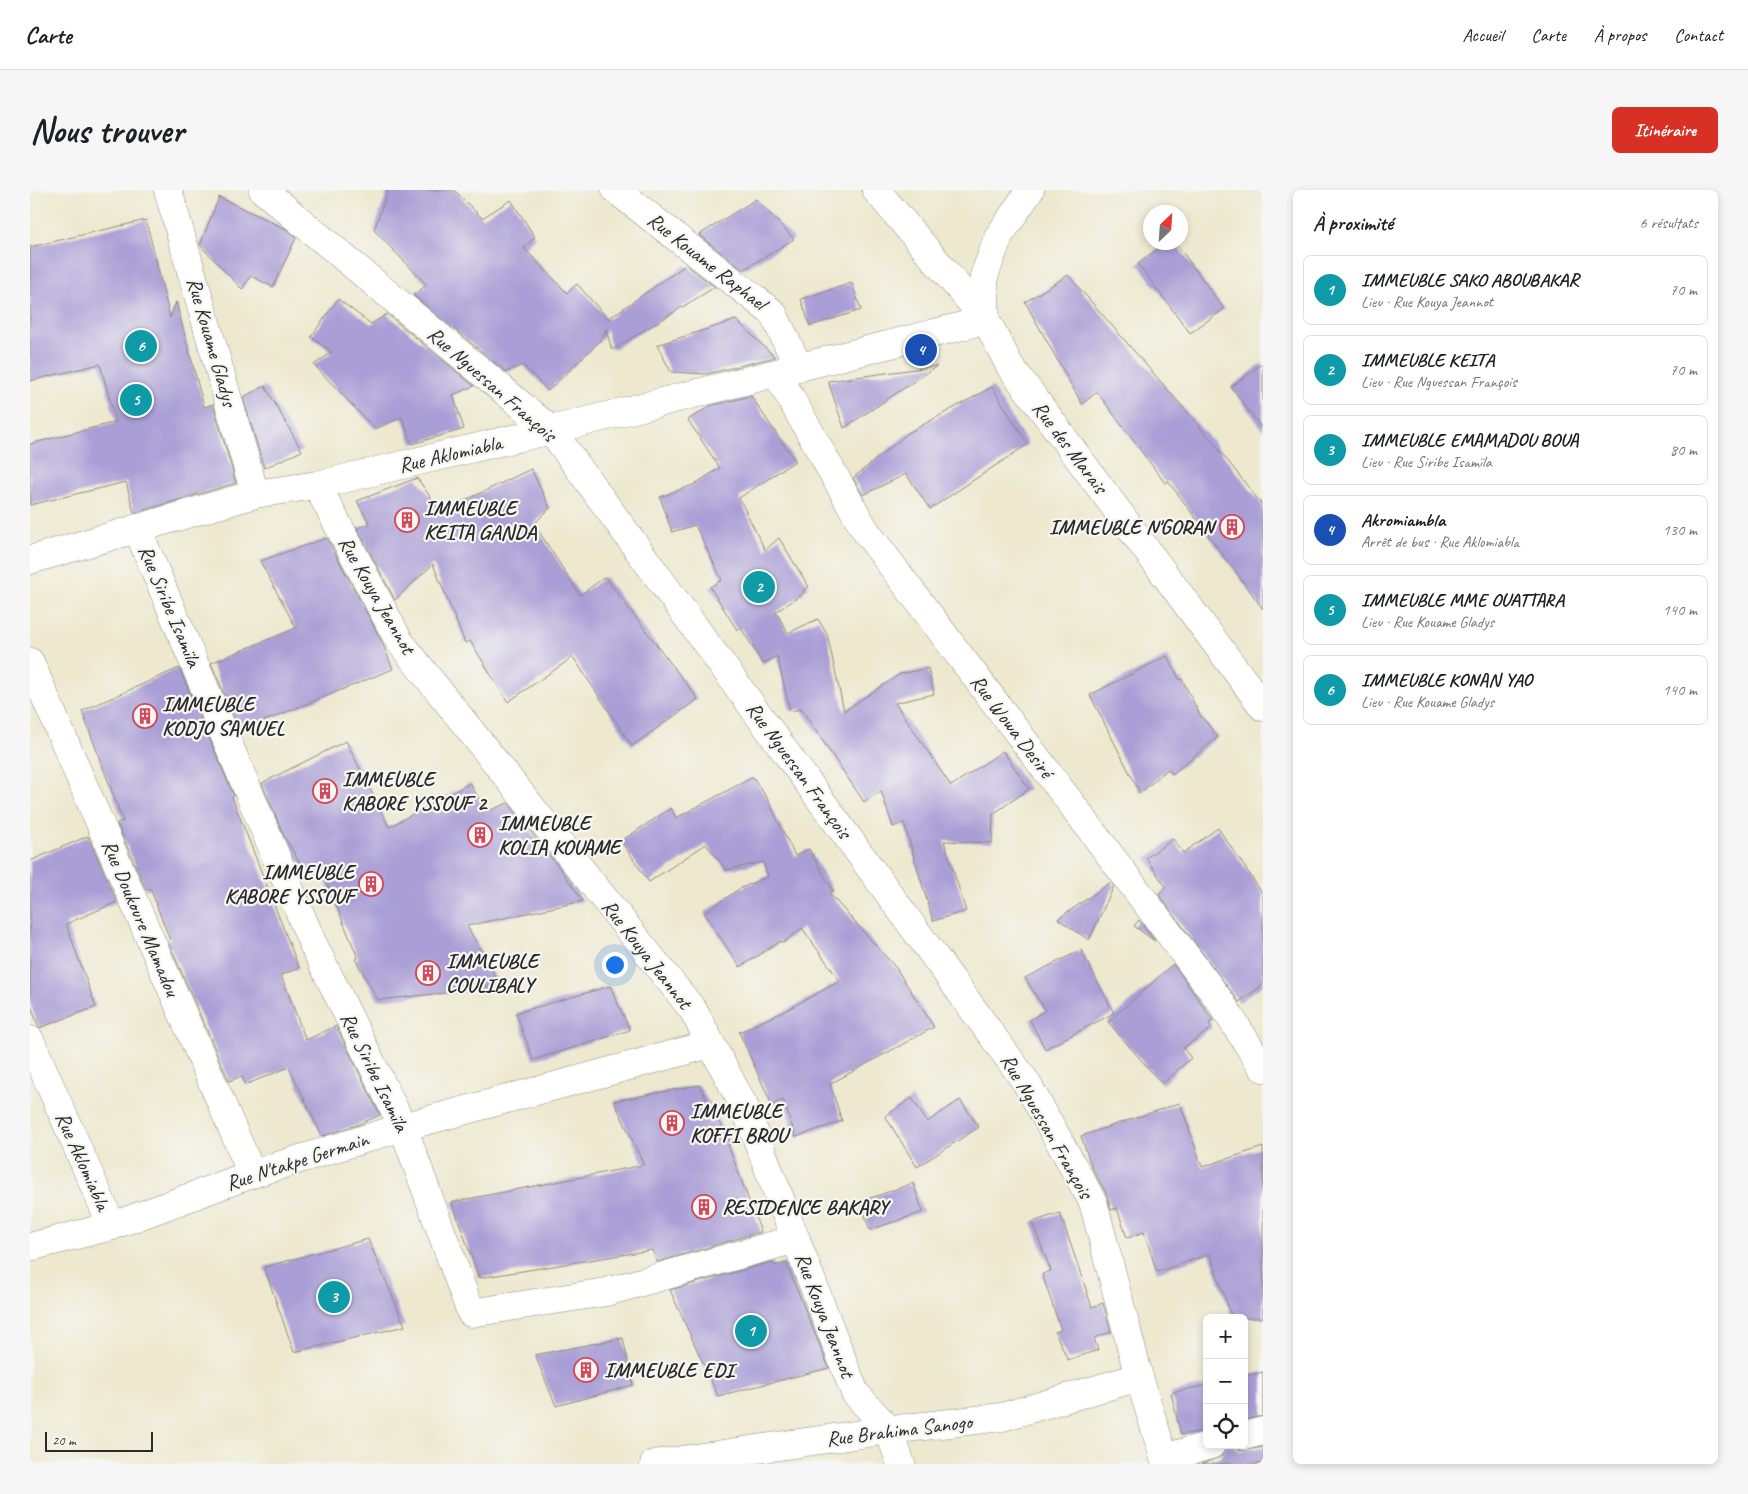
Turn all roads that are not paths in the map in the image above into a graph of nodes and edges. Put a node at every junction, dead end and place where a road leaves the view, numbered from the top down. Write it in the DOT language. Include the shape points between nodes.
graph roads {
  1 [pos="168,190"];
  2 [pos="264,190"];
  3 [pos="616,190"];
  4 [pos="876,190"];
  5 [pos="1030,190"];
  6 [pos="986,320"];
  7 [pos="788,371"];
  8 [pos="551,430"];
  9 [pos="317,485"];
  10 [pos="255,494"];
  11 [pos="137,528"];
  12 [pos="30,560"];
  13 [pos="30,662"];
  14 [pos="1263,707"];
  15 [pos="30,1040"];
  16 [pos="711,1044"];
  17 [pos="1263,1068"];
  18 [pos="403,1127"];
  19 [pos="252,1174"];
  20 [pos="112,1226"];
  21 [pos="796,1239"];
  22 [pos="30,1247"];
  23 [pos="1139,1377"];
  24 [pos="889,1430"];
  25 [pos="1263,1431"];
  26 [pos="1248,1435"];
  27 [pos="1203,1448"];
  28 [pos="1165,1461"];
  29 [pos="654,1464"];
  30 [pos="901,1464"];
  1 -- 10 [label="street, Rue Kouame Gladys"];
  2 -- 8 [label="street, Rue Nguessan François"];
  3 -- 7 [label="street, Rue Kouame Raphael" via="773,313"];
  4 -- 6 [label="street, Rue des Marais"];
  5 -- 6 [label="street" via="999,236 984,276"];
  6 -- 7 [label="street, Rue Aklomiabla"];
  6 -- 14 [label="street, Rue des Marais" via="1010,366"];
  7 -- 8 [label="street, Rue Aklomiabla"];
  7 -- 17 [label="street, Rue Wowa Desiré" via="865,530 1220,1001"];
  8 -- 9 [label="street, Rue Aklomiabla"];
  8 -- 23 [label="street, Rue Nguessan François" via="1026,1082 1093,1202"];
  9 -- 10 [label="street, Rue Aklomiabla"];
  9 -- 16 [label="street, Rue Kouya Jeannot" via="399,641 692,1010"];
  10 -- 11 [label="street, Rue Aklomiabla"];
  11 -- 12 [label="street, Rue Aklomiabla"];
  11 -- 18 [label="street, Rue Siribe Isamïla" via="313,944"];
  13 -- 19 [label="street, Rue Doukoure Mamadou"];
  15 -- 20 [label="street, Rue Aklomiabla"];
  16 -- 18 [label="street, Rue N'takpe Germain"];
  16 -- 21 [label="street, Rue Kouya Jeannot" via="746,1108"];
  18 -- 19 [label="street, Rue N'takpe Germain"];
  18 -- 21 [label="street, Rue Siribe Isamïla" via="471,1313 606,1292"];
  19 -- 20 [label="street, Rue N'takpe Germain"];
  20 -- 22 [label="street, Rue N'takpe Germain"];
  21 -- 24 [label="street, Rue Kouya Jeannot" via="855,1393"];
  23 -- 24 [label="street, Rue Brahima Sanogo" via="1002,1418"];
  23 -- 28 [label="street, Rue Nguessan François"];
  24 -- 29 [label="street, Rue Brahima Sanogo"];
  24 -- 30 [label="street, Rue Kouya Jeannot"];
  25 -- 26 [label="street"];
  27 -- 28 [label="street"];
}
